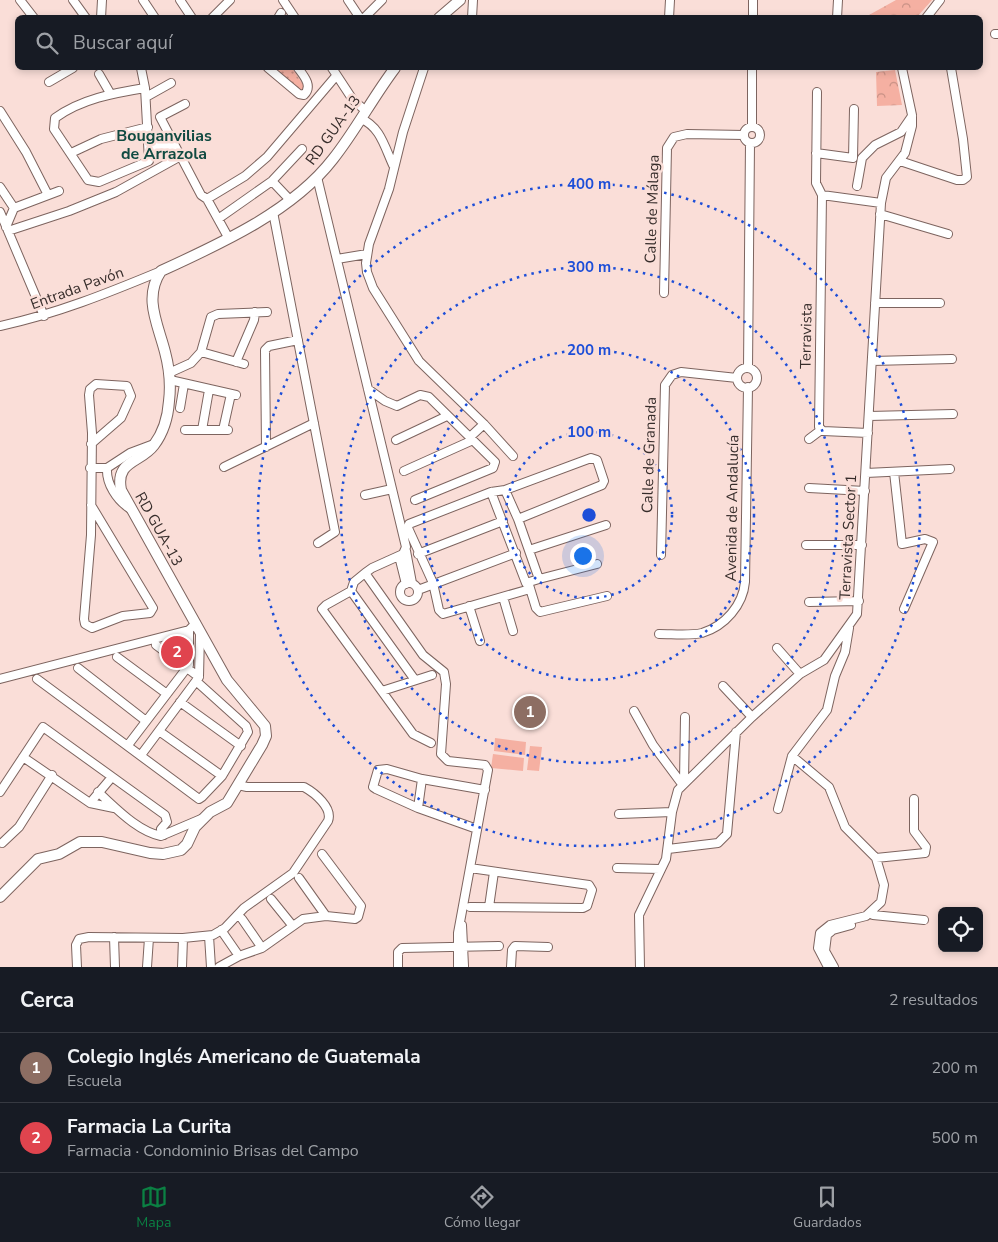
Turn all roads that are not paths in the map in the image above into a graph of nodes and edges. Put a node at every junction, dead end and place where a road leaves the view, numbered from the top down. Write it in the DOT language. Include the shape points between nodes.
graph roads {
  1 [pos="20,0"];
  2 [pos="73,0"];
  3 [pos="102,0"];
  4 [pos="143,0"];
  5 [pos="180,0"];
  6 [pos="230,0"];
  7 [pos="284,0"];
  8 [pos="289,0"];
  9 [pos="348,0"];
  10 [pos="382,0"];
  11 [pos="460,0"];
  12 [pos="473,0"];
  13 [pos="670,0"];
  14 [pos="753,0"];
  15 [pos="838,0"];
  16 [pos="940,0"];
  17 [pos="222,3"];
  18 [pos="32,15"];
  19 [pos="84,15"];
  20 [pos="102,15"];
  21 [pos="153,15"];
  22 [pos="190,15"];
  23 [pos="214,15"];
  24 [pos="293,15"];
  25 [pos="298,15"];
  26 [pos="358,15"];
  27 [pos="367,15"];
  28 [pos="442,15"];
  29 [pos="472,15"];
  30 [pos="669,15"];
  31 [pos="753,15"];
  32 [pos="837,15"];
  33 [pos="928,15"];
  34 [pos="69,70"];
  35 [pos="141,70"];
  36 [pos="270,70"];
  37 [pos="299,70"];
  38 [pos="329,70"];
  39 [pos="333,70"];
  40 [pos="394,70"];
  41 [pos="423,70"];
  42 [pos="752,70"];
  43 [pos="902,70"];
  44 [pos="951,70"];
  45 [pos="99,74"];
  46 [pos="336,76"];
  47 [pos="50,82"];
  48 [pos="171,82"];
  49 [pos="145,92"];
  50 [pos="817,92"];
  51 [pos="110,93"];
  52 [pos="306,93"];
  53 [pos="315,103"];
  54 [pos="185,104"];
  55 [pos="854,109"];
  56 [pos="0,111"];
  57 [pos="363,115"];
  58 [pos="912,115"];
  59 [pos="148,127"];
  60 [pos="752,127"];
  61 [pos="744,134"];
  62 [pos="750,143"];
  63 [pos="173,144"];
  64 [pos="149,146"];
  65 [pos="302,149"];
  66 [pos="71,153"];
  67 [pos="816,153"];
  68 [pos="180,157"];
  69 [pos="900,161"];
  70 [pos="393,165"];
  71 [pos="317,177"];
  72 [pos="272,181"];
  73 [pos="0,186"];
  74 [pos="857,186"];
  75 [pos="60,191"];
  76 [pos="48,195"];
  77 [pos="822,195"];
  78 [pos="207,199"];
  79 [pos="290,200"];
  80 [pos="881,203"];
  81 [pos="12,205"];
  82 [pos="273,212"];
  83 [pos="880,214"];
  84 [pos="1,215"];
  85 [pos="218,219"];
  86 [pos="7,229"];
  87 [pos="948,234"];
  88 [pos="228,237"];
  89 [pos="367,254"];
  90 [pos="337,259"];
  91 [pos="161,271"];
  92 [pos="664,294"];
  93 [pos="875,303"];
  94 [pos="940,303"];
  95 [pos="255,312"];
  96 [pos="267,312"];
  97 [pos="44,316"];
  98 [pos="0,326"];
  99 [pos="298,340"];
  100 [pos="202,352"];
  101 [pos="952,359"];
  102 [pos="872,361"];
  103 [pos="748,368"];
  104 [pos="169,377"];
  105 [pos="737,378"];
  106 [pos="184,384"];
  107 [pos="748,387"];
  108 [pos="368,389"];
  109 [pos="209,390"];
  110 [pos="180,408"];
  111 [pos="953,414"];
  112 [pos="447,416"];
  113 [pos="869,416"];
  114 [pos="314,423"];
  115 [pos="484,424"];
  116 [pos="185,430"];
  117 [pos="202,430"];
  118 [pos="821,430"];
  119 [pos="868,433"];
  120 [pos="472,439"];
  121 [pos="809,439"];
  122 [pos="396,440"];
  123 [pos="91,444"];
  124 [pos="155,444"];
  125 [pos="266,447"];
  126 [pos="514,456"];
  127 [pos="224,467"];
  128 [pos="950,469"];
  129 [pos="404,470"];
  130 [pos="90,471"];
  131 [pos="107,472"];
  132 [pos="894,472"];
  133 [pos="866,473"];
  134 [pos="809,488"];
  135 [pos="392,489"];
  136 [pos="505,490"];
  137 [pos="865,491"];
  138 [pos="491,492"];
  139 [pos="365,495"];
  140 [pos="415,500"];
  141 [pos="90,504"];
  142 [pos="129,508"];
  143 [pos="518,519"];
  144 [pos="504,521"];
  145 [pos="606,526"];
  146 [pos="318,543"];
  147 [pos="806,544"];
  148 [pos="862,546"];
  149 [pos="529,550"];
  150 [pos="516,553"];
  151 [pos="402,554"];
  152 [pos="418,554"];
  153 [pos="661,555"];
  154 [pos="597,564"];
  155 [pos="365,573"];
  156 [pos="539,579"];
  157 [pos="409,584"];
  158 [pos="433,584"];
  159 [pos="529,586"];
  160 [pos="418,590"];
  161 [pos="351,591"];
  162 [pos="607,596"];
  163 [pos="503,597"];
  164 [pos="859,601"];
  165 [pos="809,602"];
  166 [pos="470,606"];
  167 [pos="904,609"];
  168 [pos="850,627"];
  169 [pos="195,628"];
  170 [pos="512,631"];
  171 [pos="663,634"];
  172 [pos="480,641"];
  173 [pos="156,645"];
  174 [pos="777,648"];
  175 [pos="117,657"];
  176 [pos="200,666"];
  177 [pos="188,667"];
  178 [pos="78,668"];
  179 [pos="800,674"];
  180 [pos="432,675"];
  181 [pos="0,679"];
  182 [pos="37,679"];
  183 [pos="197,679"];
  184 [pos="415,680"];
  185 [pos="723,686"];
  186 [pos="382,691"];
  187 [pos="167,694"];
  188 [pos="180,702"];
  189 [pos="634,711"];
  190 [pos="685,717"];
  191 [pos="752,717"];
  192 [pos="146,721"];
  193 [pos="159,731"];
  194 [pos="736,732"];
  195 [pos="431,743"];
  196 [pos="128,744"];
  197 [pos="241,746"];
  198 [pos="141,755"];
  199 [pos="792,756"];
  200 [pos="23,757"];
  201 [pos="52,775"];
  202 [pos="222,776"];
  203 [pos="112,777"];
  204 [pos="422,779"];
  205 [pos="683,783"];
  206 [pos="238,785"];
  207 [pos="485,790"];
  208 [pos="0,792"];
  209 [pos="98,792"];
  210 [pos="914,799"];
  211 [pos="90,803"];
  212 [pos="116,808"];
  213 [pos="418,808"];
  214 [pos="778,809"];
  215 [pos="672,812"];
  216 [pos="619,814"];
  217 [pos="204,818"];
  218 [pos="477,829"];
  219 [pos="164,834"];
  220 [pos="2,843"];
  221 [pos="668,849"];
  222 [pos="322,854"];
  223 [pos="876,858"];
  224 [pos="470,868"];
  225 [pos="617,868"];
  226 [pos="660,869"];
  227 [pos="494,872"];
  228 [pos="299,878"];
  229 [pos="0,898"];
  230 [pos="271,899"];
  231 [pos="878,906"];
  232 [pos="470,907"];
  233 [pos="489,907"];
  234 [pos="872,915"];
  235 [pos="326,916"];
  236 [pos="242,919"];
  237 [pos="924,920"];
  238 [pos="292,925"];
  239 [pos="221,930"];
  240 [pos="209,936"];
  241 [pos="114,937"];
  242 [pos="149,938"];
  243 [pos="183,938"];
  244 [pos="499,946"];
  245 [pos="548,946"];
  246 [pos="461,947"];
  247 [pos="262,948"];
  248 [pos="238,956"];
  249 [pos="77,967"];
  250 [pos="115,967"];
  251 [pos="147,967"];
  252 [pos="182,967"];
  253 [pos="210,967"];
  254 [pos="219,967"];
  255 [pos="398,967"];
  256 [pos="458,967"];
  257 [pos="464,967"];
  258 [pos="511,967"];
  259 [pos="640,967"];
  260 [pos="828,967"];
  261 [pos="834,967"];
  1 -- 18 [label="street"];
  2 -- 19 [label="street"];
  3 -- 20 [label="street"];
  4 -- 21 [label="street"];
  5 -- 22 [label="street"];
  6 -- 17 [label="street"];
  7 -- 24 [label="street"];
  8 -- 25 [label="street"];
  9 -- 26 [label="street"];
  10 -- 27 [label="street"];
  11 -- 28 [label="main road"];
  12 -- 29 [label="street"];
  13 -- 30 [label="street"];
  14 -- 31 [label="street"];
  15 -- 32 [label="street"];
  16 -- 33 [label="street"];
  17 -- 23 [label="street"];
  34 -- 47 [label="street"];
  35 -- 49 [label="street"];
  36 -- 52 [label="street" via="299,94"];
  37 -- 52 [label="street" via="308,83"];
  38 -- 46 [label="street"];
  39 -- 46 [label="street"];
  40 -- 57 [label="main road, RD GUA-13"];
  41 -- 70 [label="street"];
  42 -- 60 [label="street"];
  43 -- 58 [label="street"];
  44 -- 69 [label="street" via="967,177 960,180"];
  45 -- 51 [label="street"];
  46 -- 53 [label="street"];
  46 -- 57 [label="street"];
  48 -- 49 [label="street"];
  49 -- 51 [label="street"];
  49 -- 59 [label="street"];
  50 -- 67 [label="street, Terravista"];
  51 -- 66 [label="street" via="55,118 54,129"];
  52 -- 53 [label="street"];
  53 -- 78 [label="street" via="254,170"];
  54 -- 63 [label="street" via="160,117"];
  55 -- 67 [label="street" via="853,158"];
  56 -- 76 [label="street"];
  57 -- 70 [label="street" via="377,130"];
  57 -- 71 [label="main road, RD GUA-13"];
  58 -- 69 [label="street" via="908,147"];
  58 -- 74 [label="street" via="901,132 875,145 862,158"];
  59 -- 64 [label="street"];
  59 -- 66 [label="street" via="101,139"];
  60 -- 61 [label="street"];
  60 -- 62 [label="street" via="759,131 759,137"];
  61 -- 62 [label="street"];
  61 -- 92 [label="street, Calle de Málaga" via="687,134 674,138 668,148"];
  62 -- 103 [label="street"];
  63 -- 64 [label="street"];
  63 -- 68 [label="street"];
  64 -- 66 [label="street" via="149,161 145,165 94,182 88,180"];
  65 -- 72 [label="street"];
  67 -- 77 [label="street, Terravista" via="816,183"];
  68 -- 78 [label="street" via="201,195"];
  68 -- 86 [label="street" via="116,192 69,211"];
  69 -- 80 [label="street" via="887,175"];
  70 -- 89 [label="street" via="389,189"];
  71 -- 79 [label="main road, RD GUA-13"];
  71 -- 90 [label="street"];
  72 -- 79 [label="street"];
  72 -- 85 [label="street"];
  73 -- 81 [label="street"];
  75 -- 76 [label="street"];
  76 -- 81 [label="street"];
  77 -- 80 [label="street"];
  77 -- 118 [label="street, Terravista"];
  78 -- 85 [label="street"];
  79 -- 82 [label="main road, RD GUA-13"];
  80 -- 83 [label="street, Terravista Sector 1"];
  81 -- 84 [label="street"];
  81 -- 86 [label="street"];
  82 -- 88 [label="main road, RD GUA-13"];
  82 -- 99 [label="street"];
  83 -- 87 [label="street"];
  83 -- 93 [label="street, Terravista Sector 1"];
  84 -- 86 [label="street"];
  85 -- 88 [label="street"];
  86 -- 97 [label="street"];
  88 -- 91 [label="main road, RD GUA-13"];
  89 -- 90 [label="street"];
  89 -- 115 [label="street" via="373,288 407,346 423,366"];
  90 -- 108 [label="street"];
  91 -- 97 [label="street, Entrada Pavón"];
  91 -- 104 [label="main road" via="154,286 152,304"];
  93 -- 94 [label="street"];
  93 -- 102 [label="street, Terravista Sector 1"];
  95 -- 96 [label="street"];
  95 -- 100 [label="street" via="211,316"];
  95 -- 100 [label="street" via="240,363"];
  97 -- 98 [label="street, Entrada Pavón"];
  99 -- 114 [label="street"];
  99 -- 125 [label="street" via="265,350"];
  100 -- 104 [label="street"];
  101 -- 102 [label="street"];
  102 -- 113 [label="street, Terravista Sector 1"];
  103 -- 105 [label="street" via="741,370"];
  103 -- 107 [label="street" via="756,376 754,384"];
  104 -- 106 [label="street"];
  104 -- 124 [label="main road" via="170,400"];
  105 -- 107 [label="street" via="740,384"];
  105 -- 153 [label="street, Calle de Granada" via="681,372 672,376 665,385"];
  106 -- 109 [label="street"];
  106 -- 110 [label="street"];
  107 -- 171 [label="street, Avenida de Andalucía" via="742,598 731,614 705,632"];
  108 -- 112 [label="street" via="397,406 426,396"];
  108 -- 135 [label="street"];
  109 -- 117 [label="street"];
  109 -- 117 [label="street" via="233,395 225,430"];
  111 -- 113 [label="street"];
  112 -- 120 [label="street"];
  112 -- 122 [label="street"];
  113 -- 119 [label="street, Terravista Sector 1"];
  114 -- 125 [label="street"];
  114 -- 146 [label="street" via="335,532"];
  115 -- 120 [label="street"];
  115 -- 126 [label="street"];
  116 -- 117 [label="street"];
  118 -- 119 [label="street"];
  118 -- 121 [label="street"];
  119 -- 133 [label="street, Terravista Sector 1"];
  120 -- 129 [label="street"];
  120 -- 140 [label="street" via="495,462 495,467"];
  123 -- 123 [label="street" via="123,414 131,396 127,386 99,384 90,388"];
  123 -- 130 [label="street"];
  124 -- 131 [label="street" via="130,452"];
  124 -- 142 [label="main road, RD GUA-13" via="130,462 121,474 121,490"];
  125 -- 127 [label="street"];
  128 -- 132 [label="street"];
  130 -- 131 [label="street"];
  130 -- 141 [label="street"];
  131 -- 142 [label="street" via="121,502"];
  132 -- 133 [label="street"];
  132 -- 167 [label="street" via="902,544 925,539 933,542"];
  133 -- 137 [label="street, Terravista Sector 1"];
  134 -- 137 [label="street"];
  135 -- 139 [label="street"];
  135 -- 151 [label="street"];
  136 -- 138 [label="street"];
  136 -- 143 [label="street"];
  136 -- 143 [label="street" via="591,458 597,460 604,481 602,485"];
  137 -- 148 [label="street, Terravista Sector 1"];
  138 -- 144 [label="street"];
  138 -- 152 [label="street" via="409,524 408,531"];
  141 -- 141 [label="street" via="153,608 150,613 123,616 92,628 85,624"];
  142 -- 169 [label="main road, RD GUA-13"];
  143 -- 149 [label="street"];
  144 -- 150 [label="street"];
  144 -- 152 [label="street"];
  145 -- 149 [label="street"];
  147 -- 148 [label="street"];
  148 -- 164 [label="street, Terravista Sector 1"];
  149 -- 156 [label="street"];
  150 -- 158 [label="street"];
  150 -- 159 [label="street" via="524,582"];
  151 -- 155 [label="street"];
  151 -- 157 [label="street"];
  152 -- 158 [label="street"];
  154 -- 156 [label="street"];
  155 -- 161 [label="street" via="354,582"];
  155 -- 207 [label="street" via="423,655 445,674 440,754 448,761 488,767"];
  156 -- 159 [label="street"];
  157 -- 160 [label="street"];
  157 -- 160 [label="street" via="401,590 405,600 416,598"];
  158 -- 160 [label="street"];
  158 -- 166 [label="street" via="441,612"];
  159 -- 162 [label="street" via="536,608 543,612"];
  159 -- 163 [label="street"];
  161 -- 184 [label="street"];
  161 -- 186 [label="street" via="322,609"];
  163 -- 166 [label="street"];
  163 -- 170 [label="street"];
  164 -- 165 [label="street"];
  164 -- 168 [label="street, Terravista Sector 1"];
  166 -- 172 [label="street"];
  168 -- 179 [label="street, Terravista Sector 1" via="824,660"];
  168 -- 199 [label="street" via="827,710"];
  169 -- 176 [label="street"];
  169 -- 177 [label="street"];
  169 -- 181 [label="street"];
  169 -- 206 [label="main road, RD GUA-13" via="227,680 265,726 266,736 262,745"];
  173 -- 177 [label="street"];
  174 -- 179 [label="street"];
  175 -- 187 [label="street"];
  176 -- 177 [label="street"];
  176 -- 183 [label="street"];
  177 -- 183 [label="street"];
  177 -- 187 [label="street"];
  178 -- 192 [label="street"];
  179 -- 191 [label="street, Terravista Sector 1"];
  180 -- 184 [label="street"];
  182 -- 196 [label="street"];
  183 -- 188 [label="street"];
  183 -- 197 [label="street" via="246,726 248,733"];
  184 -- 186 [label="street"];
  185 -- 191 [label="street"];
  186 -- 195 [label="street" via="413,734"];
  187 -- 192 [label="street"];
  188 -- 193 [label="street"];
  188 -- 197 [label="street"];
  189 -- 205 [label="street" via="652,745"];
  190 -- 205 [label="street"];
  191 -- 194 [label="street, Terravista Sector 1"];
  192 -- 196 [label="street"];
  193 -- 198 [label="street"];
  193 -- 202 [label="street"];
  194 -- 205 [label="street, Terravista Sector 1"];
  194 -- 221 [label="street" via="727,834 718,843"];
  196 -- 198 [label="street"];
  197 -- 202 [label="street"];
  198 -- 202 [label="street" via="197,798 202,797"];
  199 -- 214 [label="street"];
  199 -- 223 [label="street" via="828,787 845,827"];
  200 -- 201 [label="street"];
  200 -- 203 [label="street" via="43,726"];
  200 -- 208 [label="street"];
  201 -- 211 [label="street"];
  201 -- 220 [label="street" via="19,827"];
  203 -- 209 [label="street"];
  203 -- 219 [label="street" via="165,815 167,822 161,830"];
  204 -- 207 [label="street"];
  204 -- 213 [label="street"];
  204 -- 213 [label="street" via="387,769 378,770 373,780 376,789"];
  205 -- 215 [label="street, Terravista Sector 1"];
  206 -- 217 [label="main road, RD GUA-13" via="227,802"];
  206 -- 239 [label="street" via="304,787 328,808 330,816 296,870 244,908"];
  207 -- 218 [label="street"];
  209 -- 211 [label="street"];
  209 -- 212 [label="street"];
  210 -- 223 [label="street" via="914,831 926,847 926,853"];
  211 -- 212 [label="street"];
  212 -- 219 [label="street" via="144,829 156,835"];
  213 -- 218 [label="street"];
  215 -- 216 [label="street"];
  215 -- 221 [label="street, Terravista Sector 1"];
  217 -- 219 [label="street"];
  217 -- 229 [label="main road, RD GUA-13" via="195,827 187,844 181,850 171,852 150,853 102,842 80,842 59,854 38,859"];
  218 -- 224 [label="street"];
  221 -- 226 [label="street, Terravista Sector 1"];
  222 -- 235 [label="street" via="362,910 355,919"];
  223 -- 231 [label="street" via="884,885"];
  224 -- 227 [label="street"];
  224 -- 246 [label="street" via="461,923"];
  225 -- 226 [label="street"];
  226 -- 259 [label="street, Terravista Sector 1" via="639,915"];
  227 -- 233 [label="street"];
  227 -- 233 [label="street" via="588,885 592,890 587,906 583,908"];
  228 -- 235 [label="street"];
  230 -- 238 [label="street"];
  231 -- 234 [label="street"];
  231 -- 260 [label="street" via="866,916 830,925 820,933 818,948"];
  232 -- 233 [label="street"];
  234 -- 237 [label="street"];
  234 -- 261 [label="street" via="827,935 825,951"];
  235 -- 238 [label="street" via="303,919"];
  236 -- 247 [label="street"];
  238 -- 247 [label="street"];
  239 -- 240 [label="street"];
  239 -- 248 [label="street"];
  240 -- 243 [label="street"];
  240 -- 253 [label="street"];
  241 -- 242 [label="street"];
  241 -- 249 [label="street" via="79,939 76,945"];
  241 -- 250 [label="street"];
  242 -- 243 [label="street"];
  242 -- 251 [label="street"];
  243 -- 252 [label="street"];
  244 -- 246 [label="street"];
  245 -- 258 [label="street" via="515,946"];
  246 -- 255 [label="street" via="402,948 398,952"];
  246 -- 256 [label="street"];
  246 -- 257 [label="street"];
  247 -- 248 [label="street"];
  248 -- 254 [label="street"];
}
